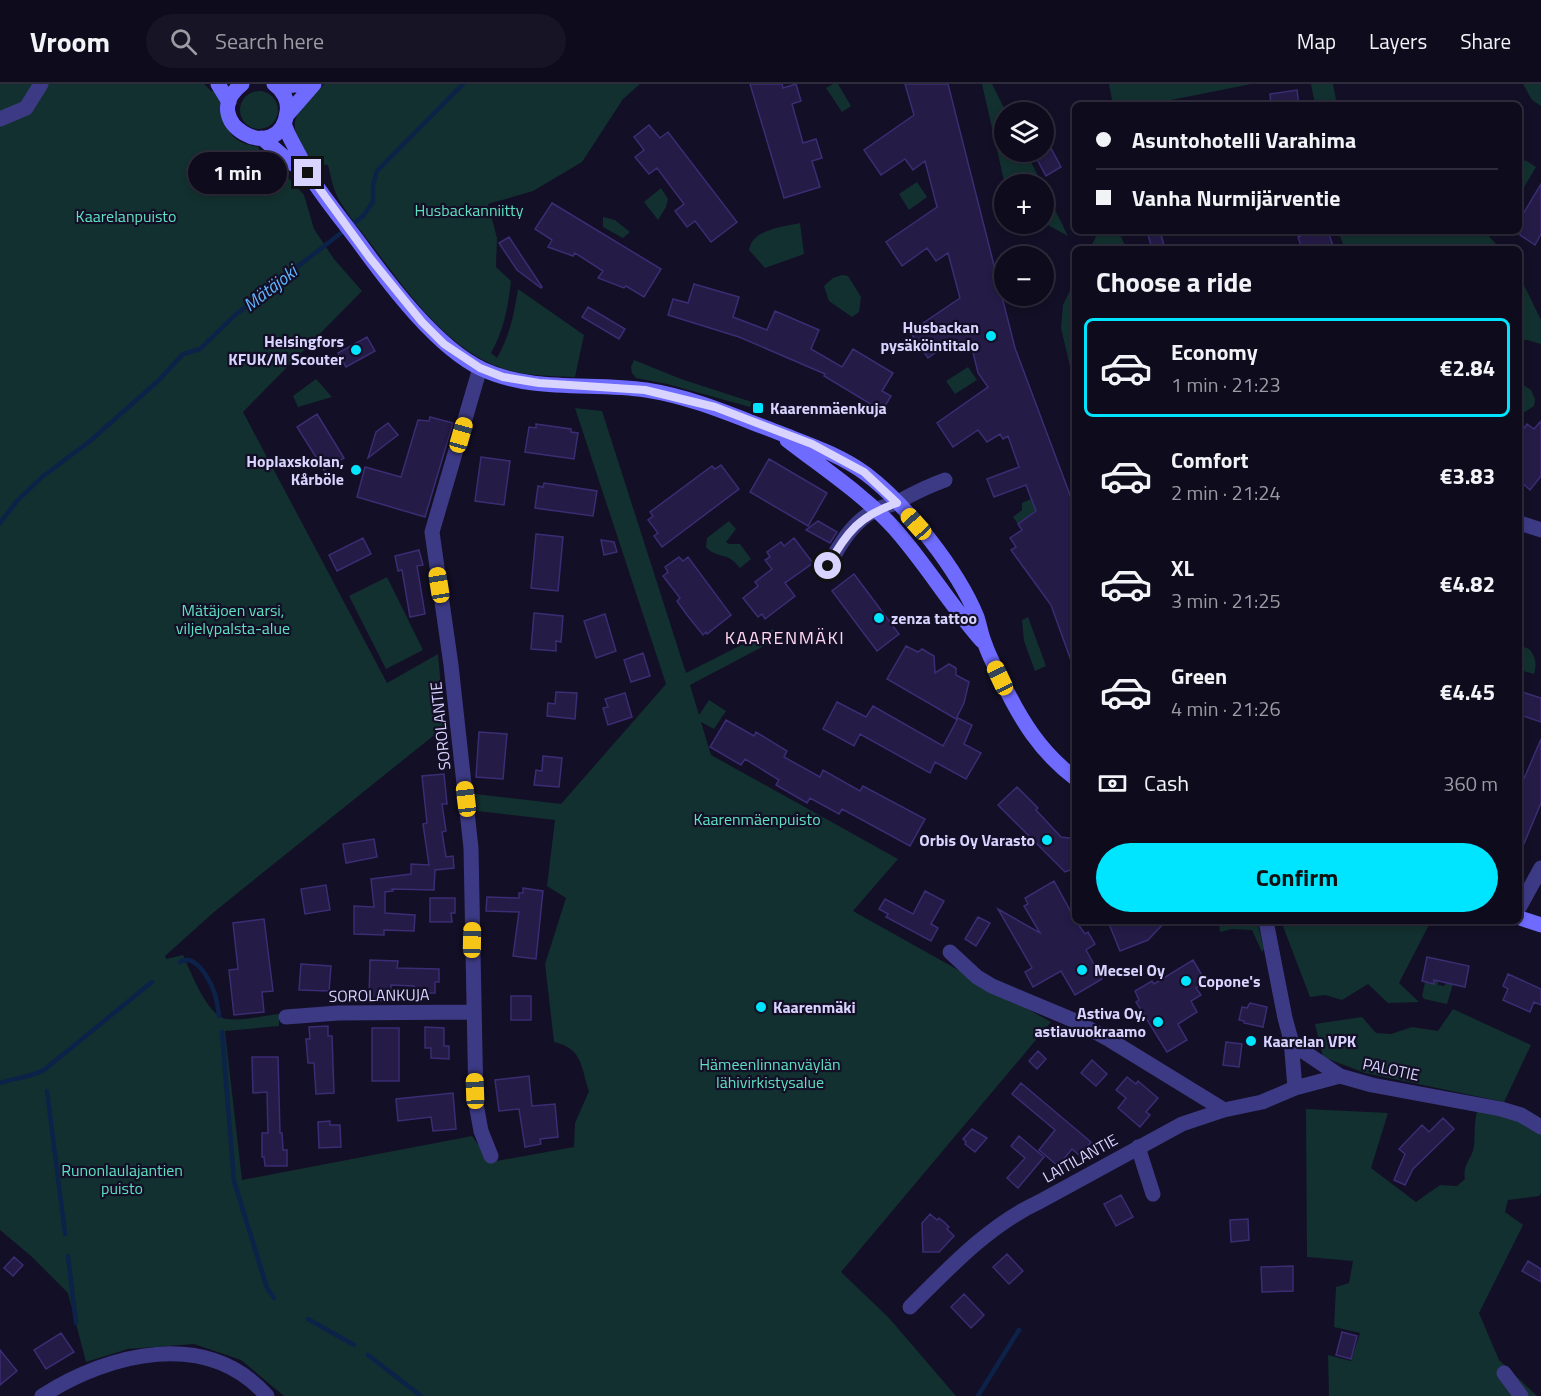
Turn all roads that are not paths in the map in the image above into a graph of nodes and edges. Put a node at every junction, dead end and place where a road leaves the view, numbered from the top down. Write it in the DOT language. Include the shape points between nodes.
graph roads {
  1 [pos="41,84"];
  2 [pos="218,84"];
  3 [pos="242,84"];
  4 [pos="302,84"];
  5 [pos="314,84"];
  6 [pos="276,85"];
  7 [pos="229,102"];
  8 [pos="0,119"];
  9 [pos="286,119"];
  10 [pos="262,138"];
  11 [pos="308,173"];
  12 [pos="480,368"];
  13 [pos="777,432"];
  14 [pos="945,480"];
  15 [pos="897,503"];
  16 [pos="876,510"];
  17 [pos="1522,524"];
  18 [pos="1541,530"];
  19 [pos="828,566"];
  20 [pos="985,644"];
  21 [pos="1072,776"];
  22 [pos="1541,868"];
  23 [pos="1522,902"];
  24 [pos="1522,918"];
  25 [pos="1540,921"];
  26 [pos="1266,924"];
  27 [pos="950,952"];
  28 [pos="473,1012"];
  29 [pos="286,1017"];
  30 [pos="1291,1040"];
  31 [pos="1340,1076"];
  32 [pos="1295,1088"];
  33 [pos="1224,1110"];
  34 [pos="1541,1127"];
  35 [pos="1138,1147"];
  36 [pos="491,1156"];
  37 [pos="1154,1194"];
  38 [pos="910,1307"];
  39 [pos="1504,1373"];
  40 [pos="42,1396"];
  41 [pos="267,1396"];
  42 [pos="1521,1396"];
  1 -- 8 [label="street" via="26,108"];
  2 -- 7 [label="main road"];
  3 -- 7 [label="main road"];
  4 -- 6 [label="main road"];
  5 -- 9 [label="main road"];
  6 -- 9 [label="main road" via="286,100"];
  7 -- 10 [label="main road" via="230,118 239,132"];
  9 -- 10 [label="main road" via="279,131"];
  9 -- 11 [label="main road" via="287,134"];
  10 -- 11 [label="main road"];
  11 -- 12 [label="main road" via="422,322"];
  12 -- 13 [label="main road" via="503,377 539,383 666,394 715,407"];
  12 -- 28 [label="street, SOROLANTIE" via="432,532 471,848"];
  13 -- 15 [label="main road" via="812,444 864,472"];
  13 -- 16 [label="main road"];
  14 -- 15 [label="street" via="917,490"];
  15 -- 16 [label="street"];
  15 -- 20 [label="main road" via="957,579 977,617"];
  16 -- 19 [label="street" via="851,529"];
  16 -- 20 [label="main road"];
  17 -- 18 [label="street"];
  20 -- 21 [label="main road" via="1030,734"];
  22 -- 23 [label="street"];
  24 -- 25 [label="main road"];
  26 -- 30 [label="street"];
  27 -- 33 [label="street" via="992,986 1073,1020"];
  28 -- 29 [label="street, SOROLANKUJA"];
  28 -- 36 [label="street, SOROLANTIE" via="476,1104"];
  30 -- 31 [label="street, PALOTIE"];
  30 -- 32 [label="street"];
  31 -- 32 [label="street, LAITILANTIE"];
  31 -- 34 [label="street, PALOTIE" via="1521,1114"];
  32 -- 33 [label="street, LAITILANTIE" via="1262,1102"];
  33 -- 35 [label="street, LAITILANTIE" via="1182,1124"];
  35 -- 37 [label="street"];
  35 -- 38 [label="street, LAITILANTIE" via="1017,1212"];
  39 -- 42 [label="street"];
  40 -- 41 [label="street" via="94,1368 150,1354 181,1354 231,1367"];
}
